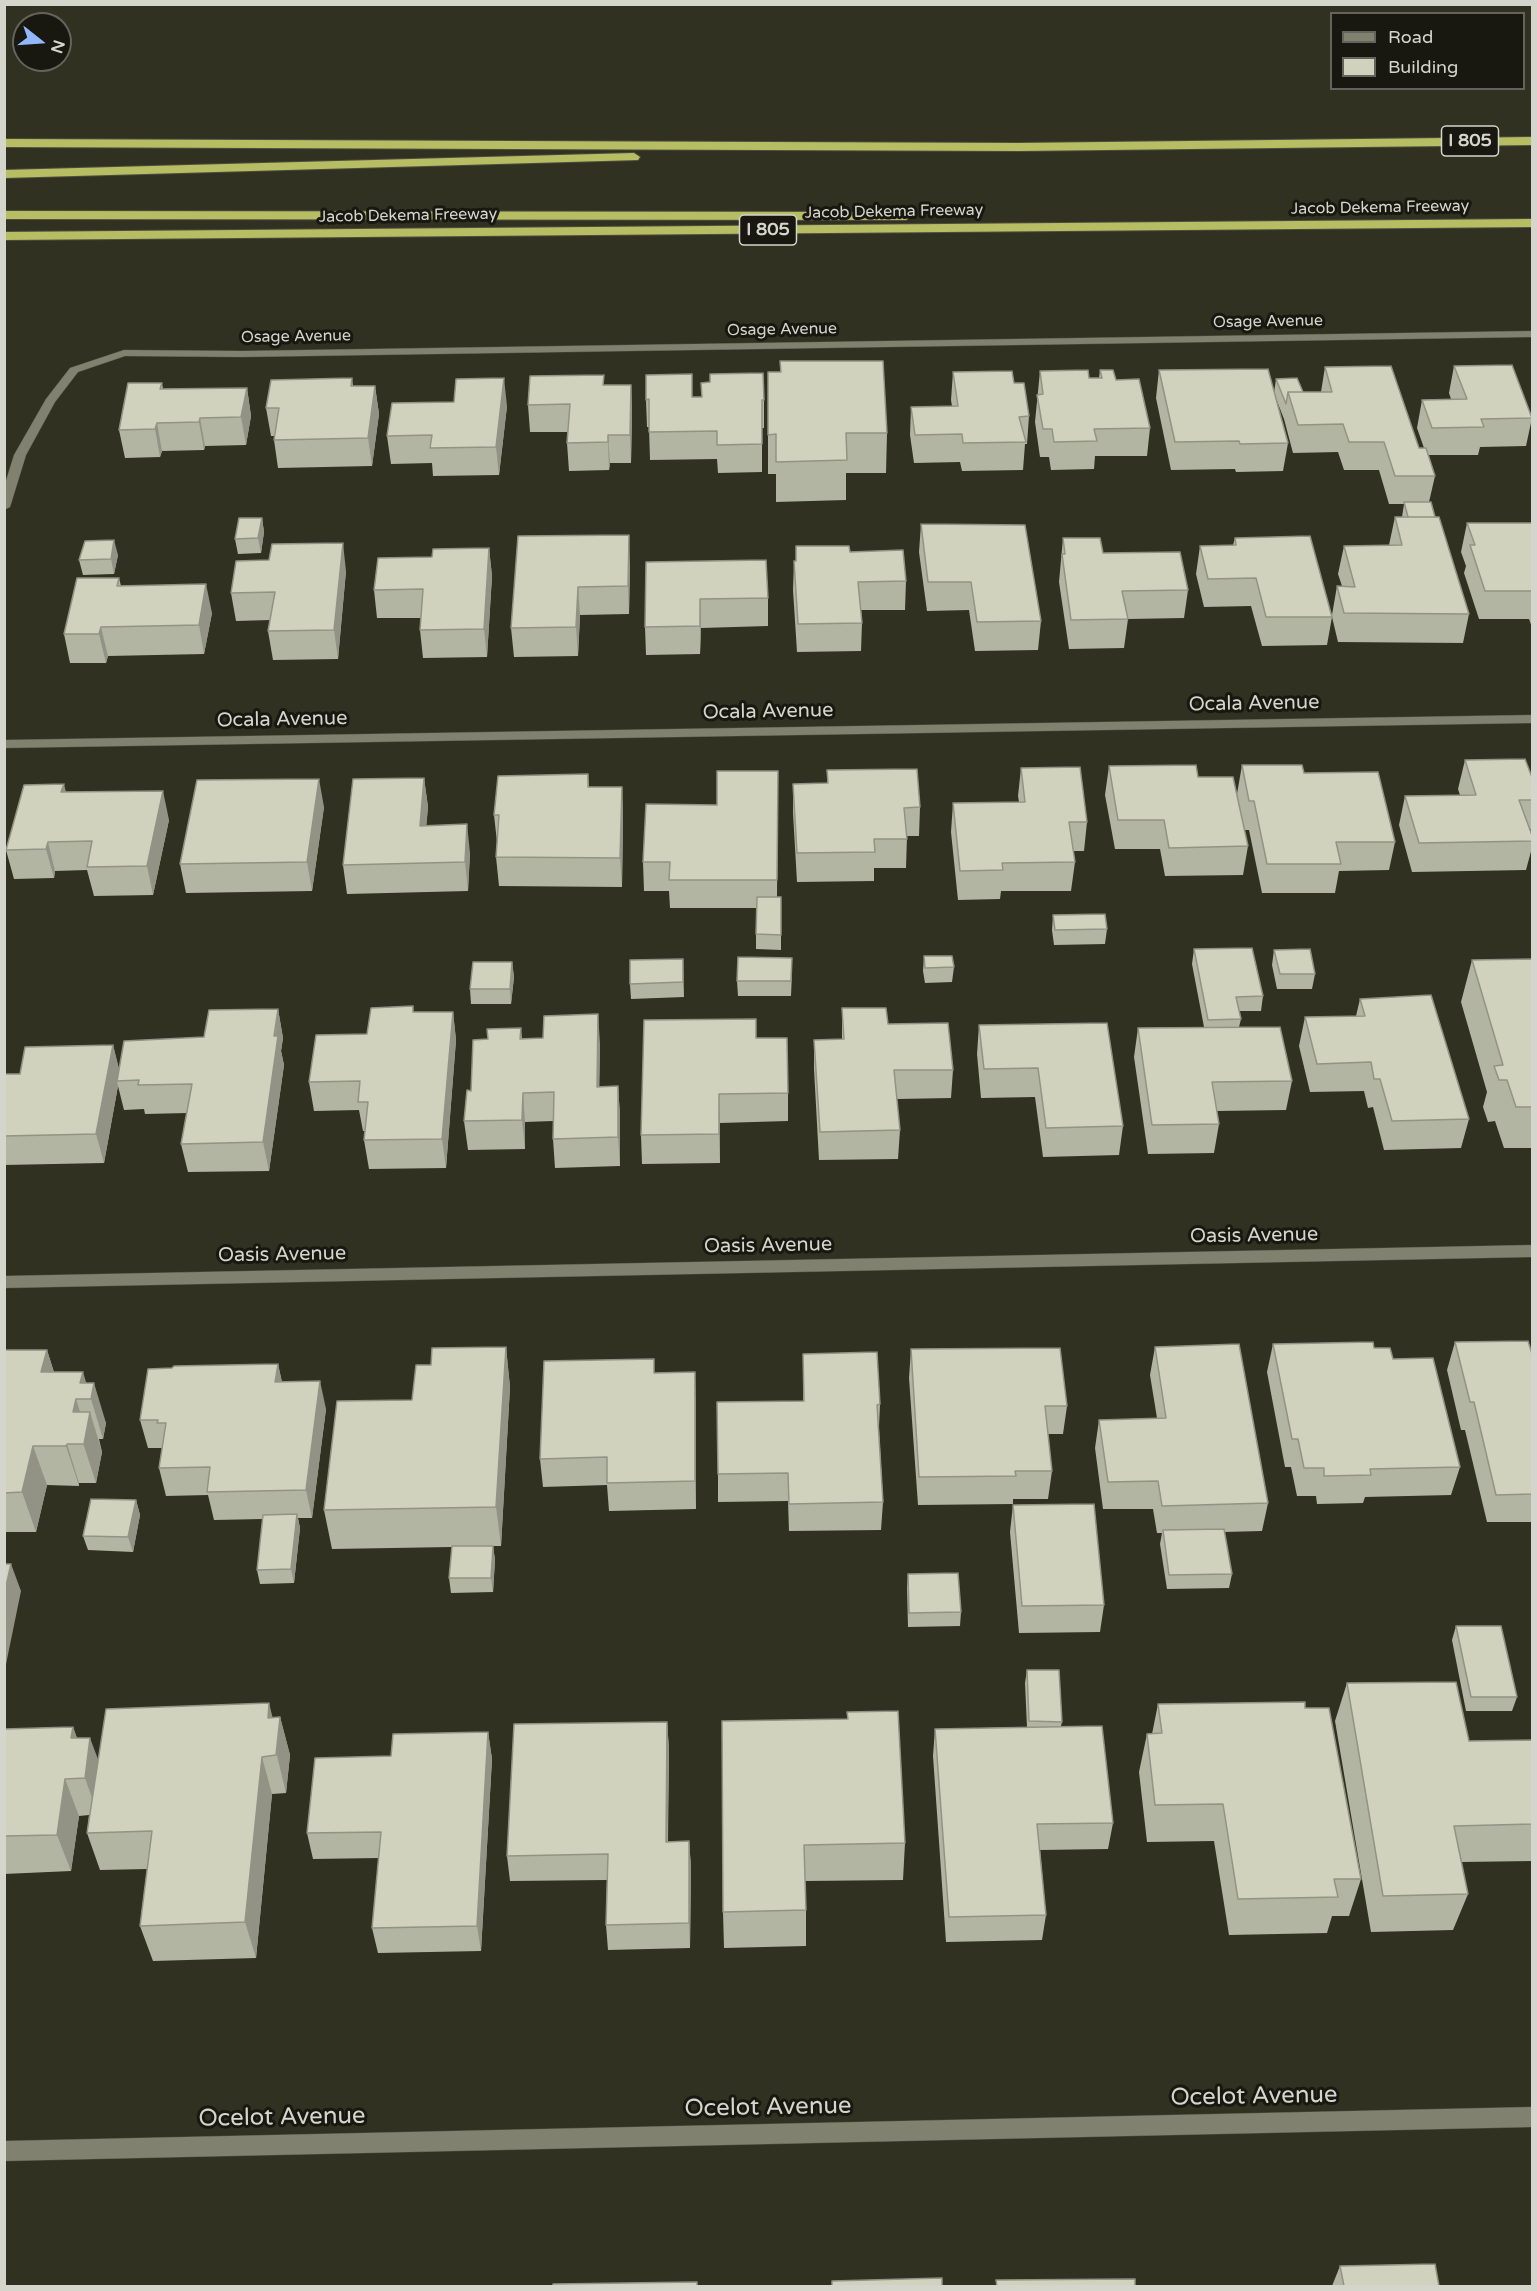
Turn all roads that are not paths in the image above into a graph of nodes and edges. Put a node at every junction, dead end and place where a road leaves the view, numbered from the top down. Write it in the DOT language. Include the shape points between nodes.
graph roads {
  1 [pos="1533,141"];
  2 [pos="4,143"];
  3 [pos="1019,147"];
  4 [pos="4,174"];
  5 [pos="4,215"];
  6 [pos="1533,216"];
  7 [pos="1533,223"];
  8 [pos="4,236"];
  9 [pos="1533,334"];
  10 [pos="4,507"];
  11 [pos="1533,719"];
  12 [pos="4,744"];
  13 [pos="1533,1251"];
  14 [pos="4,1282"];
  15 [pos="1533,2116"];
  16 [pos="4,2151"];
  1 -- 3 [label="highway, I 805"];
  2 -- 3 [label="highway, I 805"];
  3 -- 4 [label="highway"];
  5 -- 6 [label="highway"];
  7 -- 8 [label="highway, Jacob Dekema Freeway / I 805"];
  9 -- 10 [label="street, Osage Avenue" via="124,353 74,370 50,401 20,455"];
  11 -- 12 [label="street, Ocala Avenue"];
  13 -- 14 [label="street, Oasis Avenue"];
  15 -- 16 [label="street, Ocelot Avenue"];
}
